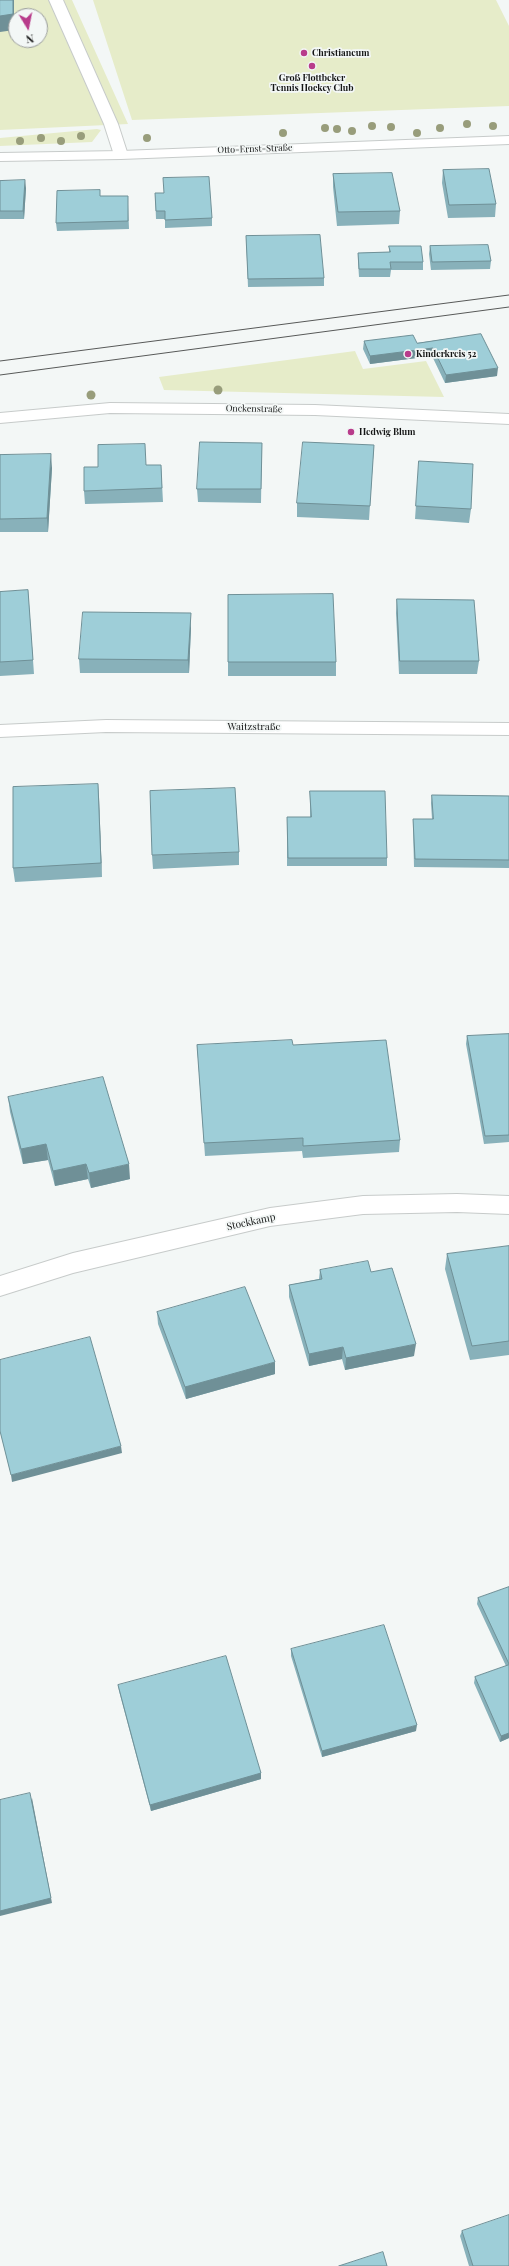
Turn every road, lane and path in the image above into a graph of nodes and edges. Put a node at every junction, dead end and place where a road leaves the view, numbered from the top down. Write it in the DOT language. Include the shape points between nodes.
graph roads {
  1 [pos="56,0"];
  2 [pos="509,140"];
  3 [pos="121,155"];
  4 [pos="0,157"];
  5 [pos="0,418"];
  6 [pos="509,419"];
  7 [pos="509,729"];
  8 [pos="0,731"];
  9 [pos="509,1206"];
  10 [pos="0,1286"];
  1 -- 3 [label="street" via="111,124"];
  2 -- 3 [label="street, Otto-Ernst-Straße"];
  3 -- 4 [label="street, Otto-Ernst-Straße"];
  5 -- 6 [label="street, Onckenstraße" via="110,408 315,410"];
  7 -- 8 [label="street, Waitzstraße" via="106,726"];
  9 -- 10 [label="street, Stockkamp" via="457,1203 363,1205 270,1217 73,1263"];
}
